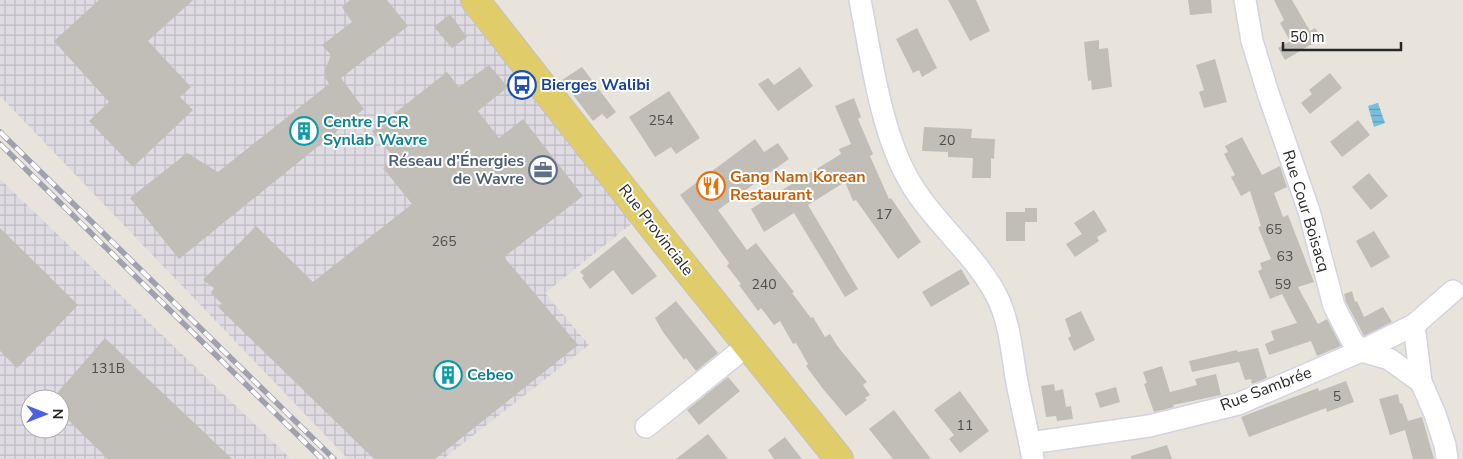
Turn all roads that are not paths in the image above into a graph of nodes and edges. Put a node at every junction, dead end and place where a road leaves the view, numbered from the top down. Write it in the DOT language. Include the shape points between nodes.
graph roads {
  1 [pos="476,0"];
  2 [pos="860,0"];
  3 [pos="1245,0"];
  4 [pos="1452,292"];
  5 [pos="1414,325"];
  6 [pos="748,345"];
  7 [pos="1362,351"];
  8 [pos="1421,382"];
  9 [pos="646,427"];
  10 [pos="1032,451"];
  11 [pos="839,459"];
  12 [pos="1447,459"];
  1 -- 6 [label="main road, Rue Provinciale"];
  2 -- 10 [label="street" via="884,113 909,181 940,225 988,281 1000,303"];
  3 -- 7 [label="street, Rue Cour Boisacq" via="1255,49 1308,212 1334,306 1352,341"];
  4 -- 5 [label="street, Rue Sambrée"];
  5 -- 7 [label="street, Rue Sambrée"];
  5 -- 8 [label="street"];
  6 -- 9 [label="street"];
  6 -- 11 [label="main road, Rue Provinciale"];
  7 -- 8 [label="street" via="1389,358"];
  7 -- 10 [label="street, Rue Sambrée" via="1238,404"];
  8 -- 12 [label="street" via="1446,445"];
}
